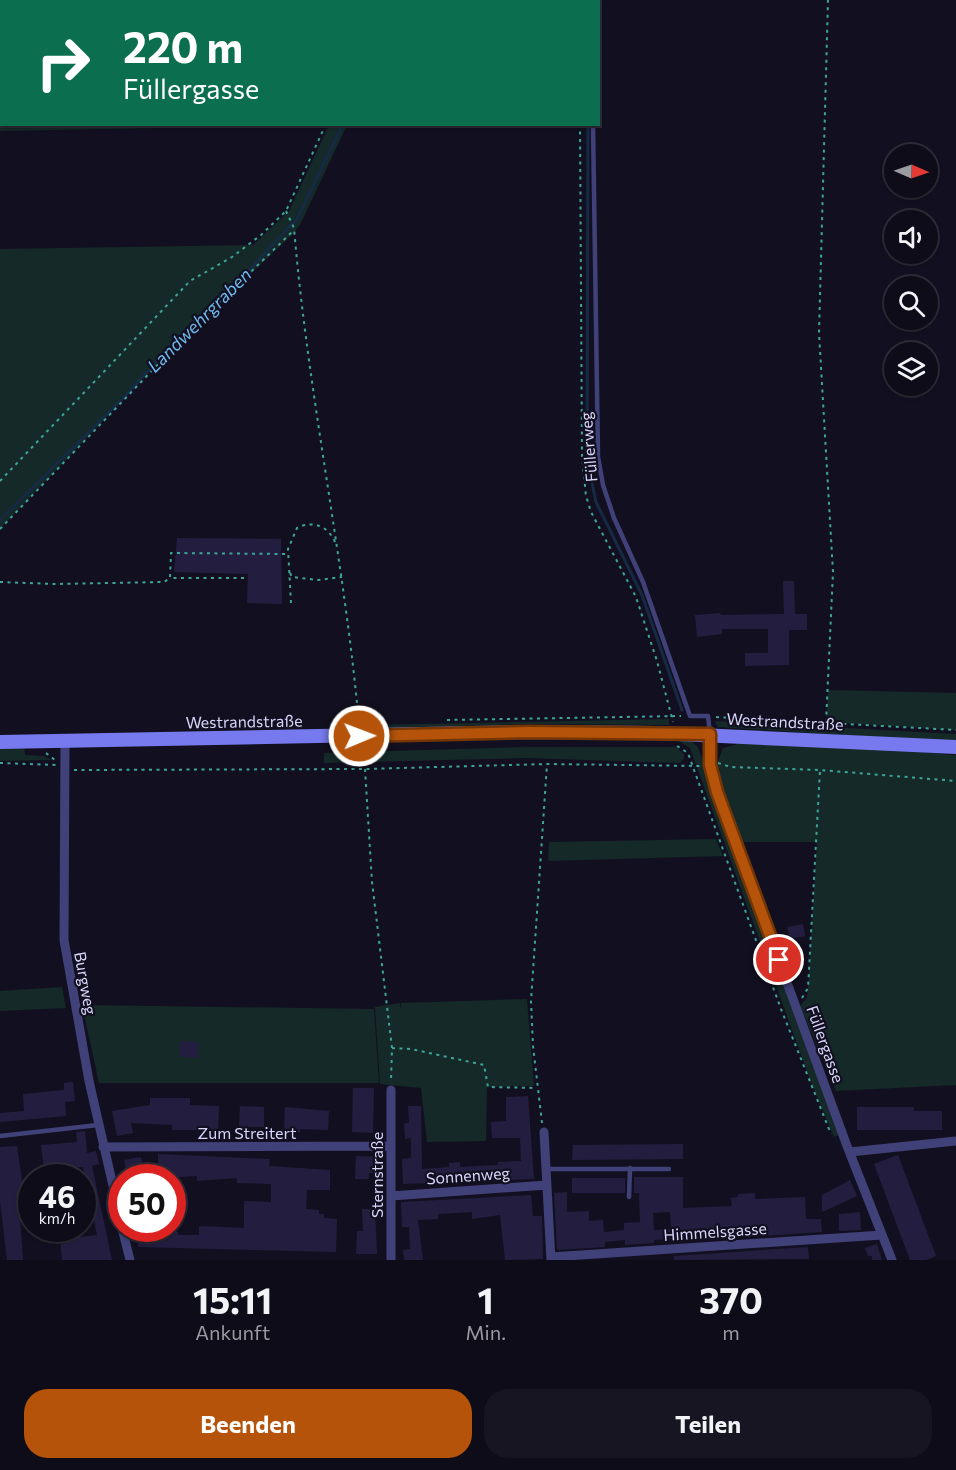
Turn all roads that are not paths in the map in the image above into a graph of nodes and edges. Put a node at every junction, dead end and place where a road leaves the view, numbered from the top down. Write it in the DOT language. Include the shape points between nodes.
graph roads {
  1 [pos="593,126"];
  2 [pos="710,734"];
  3 [pos="65,741"];
  4 [pos="0,742"];
  5 [pos="956,747"];
  6 [pos="391,1090"];
  7 [pos="98,1125"];
  8 [pos="544,1132"];
  9 [pos="0,1136"];
  10 [pos="956,1141"];
  11 [pos="391,1146"];
  12 [pos="103,1148"];
  13 [pos="850,1152"];
  14 [pos="630,1168"];
  15 [pos="108,1169"];
  16 [pos="546,1169"];
  17 [pos="669,1169"];
  18 [pos="547,1185"];
  19 [pos="391,1196"];
  20 [pos="629,1197"];
  21 [pos="882,1235"];
  22 [pos="126,1242"];
  23 [pos="551,1259"];
  24 [pos="130,1260"];
  25 [pos="392,1260"];
  26 [pos="892,1260"];
  1 -- 2 [label="lane, Füllerweg" via="596,408 603,485 643,582 690,716 708,716"];
  2 -- 3 [label="main road, Westrandstraße" via="359,730"];
  2 -- 5 [label="main road, Westrandstraße"];
  2 -- 13 [label="street, Füllergasse" via="710,765 717,792"];
  3 -- 4 [label="main road, Westrandstraße"];
  3 -- 7 [label="street, Burgweg" via="64,940"];
  6 -- 11 [label="street, Sternstraße"];
  7 -- 9 [label="lane"];
  7 -- 12 [label="street, Burgweg"];
  8 -- 16 [label="street"];
  10 -- 13 [label="street"];
  11 -- 12 [label="street, Zum Streitert"];
  11 -- 19 [label="street, Sternstraße"];
  12 -- 15 [label="street, Burgweg"];
  13 -- 21 [label="street, Füllergasse"];
  14 -- 16 [label="lane"];
  14 -- 17 [label="lane"];
  14 -- 20 [label="lane"];
  16 -- 18 [label="street"];
  18 -- 19 [label="street, Sonnenweg"];
  18 -- 23 [label="street"];
  19 -- 25 [label="street, Sternstraße"];
  21 -- 23 [label="street, Himmelsgasse"];
  21 -- 26 [label="street, Füllergasse"];
  22 -- 24 [label="street, Burgweg"];
}
